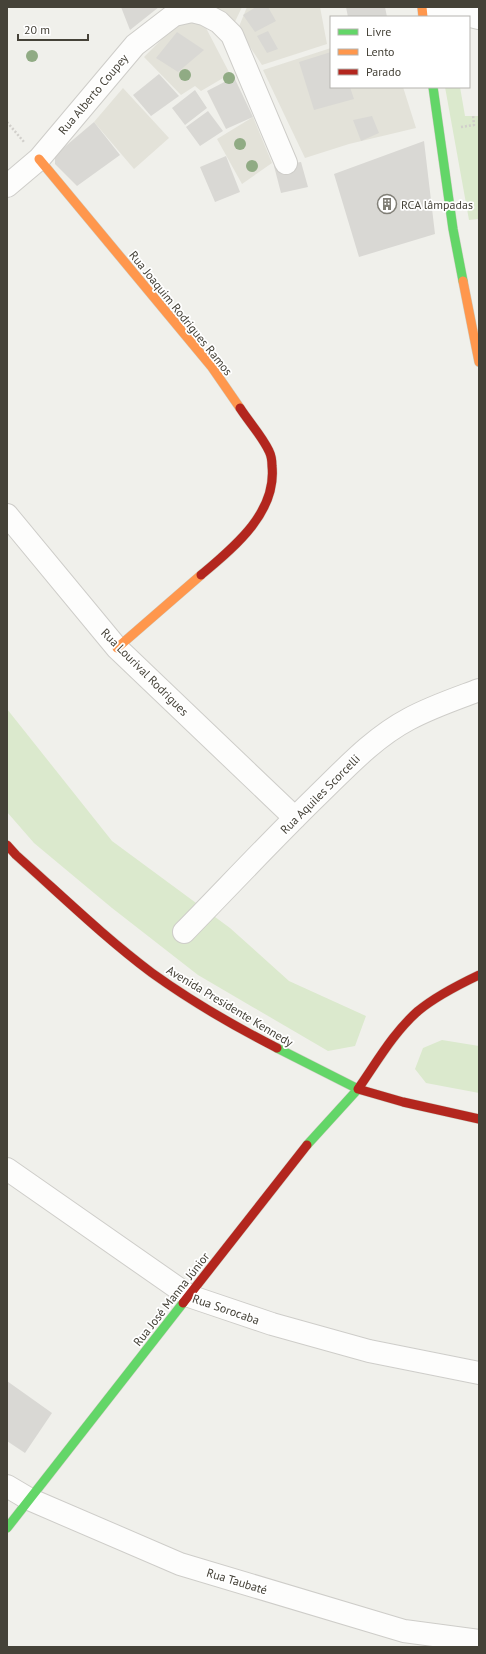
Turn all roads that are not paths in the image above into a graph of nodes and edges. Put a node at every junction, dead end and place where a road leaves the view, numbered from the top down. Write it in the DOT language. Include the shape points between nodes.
graph roads {
  1 [pos="434,7"];
  2 [pos="479,18"];
  3 [pos="433,88"];
  4 [pos="39,160"];
  5 [pos="286,163"];
  6 [pos="7,186"];
  7 [pos="479,362"];
  8 [pos="7,515"];
  9 [pos="117,648"];
  10 [pos="479,690"];
  11 [pos="294,818"];
  12 [pos="10,855"];
  13 [pos="184,932"];
  14 [pos="479,975"];
  15 [pos="358,1089"];
  16 [pos="479,1119"];
  17 [pos="7,1169"];
  18 [pos="189,1296"];
  19 [pos="479,1373"];
  20 [pos="7,1486"];
  21 [pos="29,1499"];
  22 [pos="7,1528"];
  23 [pos="479,1641"];
  1 -- 2 [label="street"];
  3 -- 7 [label="main road" via="453,229"];
  4 -- 5 [label="street, Rua Alberto Coupey" via="135,45 174,15 192,11 219,22 232,35"];
  4 -- 6 [label="street, Rua Alberto Coupey"];
  4 -- 9 [label="main road, Rua Joaquim Rodrigues Ramos" via="211,366 270,452 273,468 272,490 251,528 213,565"];
  8 -- 9 [label="street, Rua Lourival Rodrigues"];
  9 -- 11 [label="street, Rua Lourival Rodrigues"];
  10 -- 11 [label="street, Rua Aquiles Scorcelli" via="408,719 376,740"];
  11 -- 13 [label="street, Rua Aquiles Scorcelli"];
  12 -- 15 [label="main road, Avenida Presidente Kennedy" via="125,952 171,986 242,1030"];
  14 -- 15 [label="main road, Rua José Manna Júnior" via="439,996 412,1017 388,1044"];
  15 -- 16 [label="main road, Avenida Presidente Kennedy"];
  15 -- 18 [label="main road, Rua José Manna Júnior" via="303,1150"];
  17 -- 18 [label="street, Rua Sorocaba"];
  18 -- 19 [label="street, Rua Sorocaba" via="272,1324 369,1351"];
  18 -- 21 [label="main road, Rua José Manna Júnior"];
  20 -- 21 [label="street, Rua Taubaté"];
  21 -- 22 [label="main road, Rua José Manna Júnior"];
  21 -- 23 [label="street, Rua Taubaté" via="180,1564 404,1631"];
}
